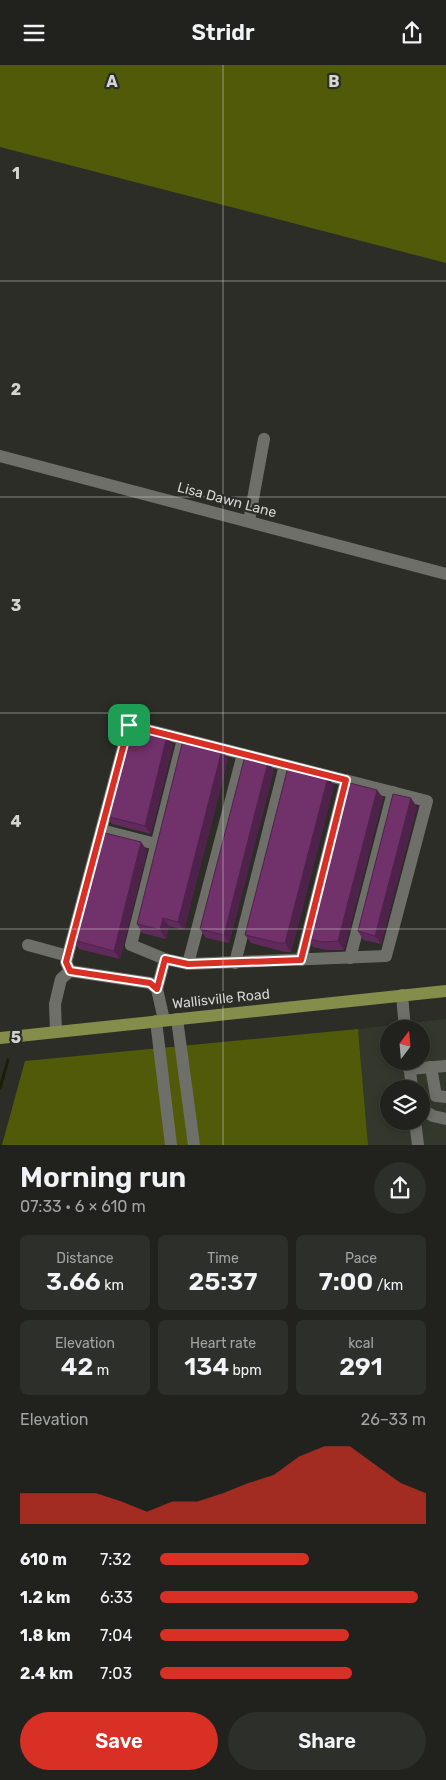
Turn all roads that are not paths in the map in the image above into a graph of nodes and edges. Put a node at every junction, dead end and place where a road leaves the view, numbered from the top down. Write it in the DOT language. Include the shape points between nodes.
graph roads {
  1 [pos="264,439"];
  2 [pos="0,456"];
  3 [pos="249,521"];
  4 [pos="446,574"];
  5 [pos="182,739"];
  6 [pos="243,754"];
  7 [pos="285,765"];
  8 [pos="346,780"];
  9 [pos="393,792"];
  10 [pos="101,830"];
  11 [pos="156,844"];
  12 [pos="28,945"];
  13 [pos="68,956"];
  14 [pos="350,958"];
  15 [pos="165,959"];
  16 [pos="301,960"];
  17 [pos="235,963"];
  18 [pos="188,964"];
  19 [pos="70,971"];
  20 [pos="157,989"];
  21 [pos="446,991"];
  22 [pos="402,995"];
  23 [pos="177,1019"];
  24 [pos="404,1020"];
  25 [pos="160,1021"];
  26 [pos="56,1032"];
  27 [pos="0,1038"];
  28 [pos="446,1066"];
  29 [pos="431,1067"];
  30 [pos="446,1097"];
  31 [pos="430,1114"];
  32 [pos="446,1119"];
  33 [pos="416,1130"];
  34 [pos="171,1145"];
  35 [pos="194,1145"];
  36 [pos="418,1145"];
  1 -- 3 [label="street"];
  2 -- 3 [label="street, Lisa Dawn Lane"];
  3 -- 4 [label="street, Lisa Dawn Lane"];
  5 -- 6 [label="street"];
  5 -- 10 [label="street" via="129,725"];
  5 -- 11 [label="street"];
  6 -- 7 [label="street"];
  6 -- 18 [label="street"];
  7 -- 8 [label="street"];
  7 -- 17 [label="street"];
  8 -- 9 [label="street"];
  8 -- 16 [label="street"];
  9 -- 14 [label="street"];
  9 -- 14 [label="street" via="427,801 386,956"];
  10 -- 11 [label="street"];
  10 -- 13 [label="street"];
  11 -- 15 [label="street" via="131,945"];
  12 -- 13 [label="street"];
  13 -- 19 [label="street" via="66,962"];
  14 -- 16 [label="street"];
  15 -- 18 [label="street"];
  15 -- 20 [label="street"];
  16 -- 17 [label="street"];
  17 -- 18 [label="street"];
  19 -- 20 [label="street" via="150,983"];
  19 -- 26 [label="street" via="62,979 55,1004"];
  20 -- 25 [label="street"];
  21 -- 22 [label="main road, Wallisville Road"];
  22 -- 23 [label="main road, Wallisville Road"];
  22 -- 24 [label="street"];
  23 -- 25 [label="main road, Wallisville Road"];
  23 -- 35 [label="street"];
  25 -- 26 [label="main road, Wallisville Road"];
  25 -- 34 [label="street"];
  26 -- 27 [label="main road, Wallisville Road"];
  28 -- 29 [label="street"];
  29 -- 30 [label="street" via="436,1096"];
  31 -- 32 [label="street"];
  33 -- 36 [label="street"];
}
